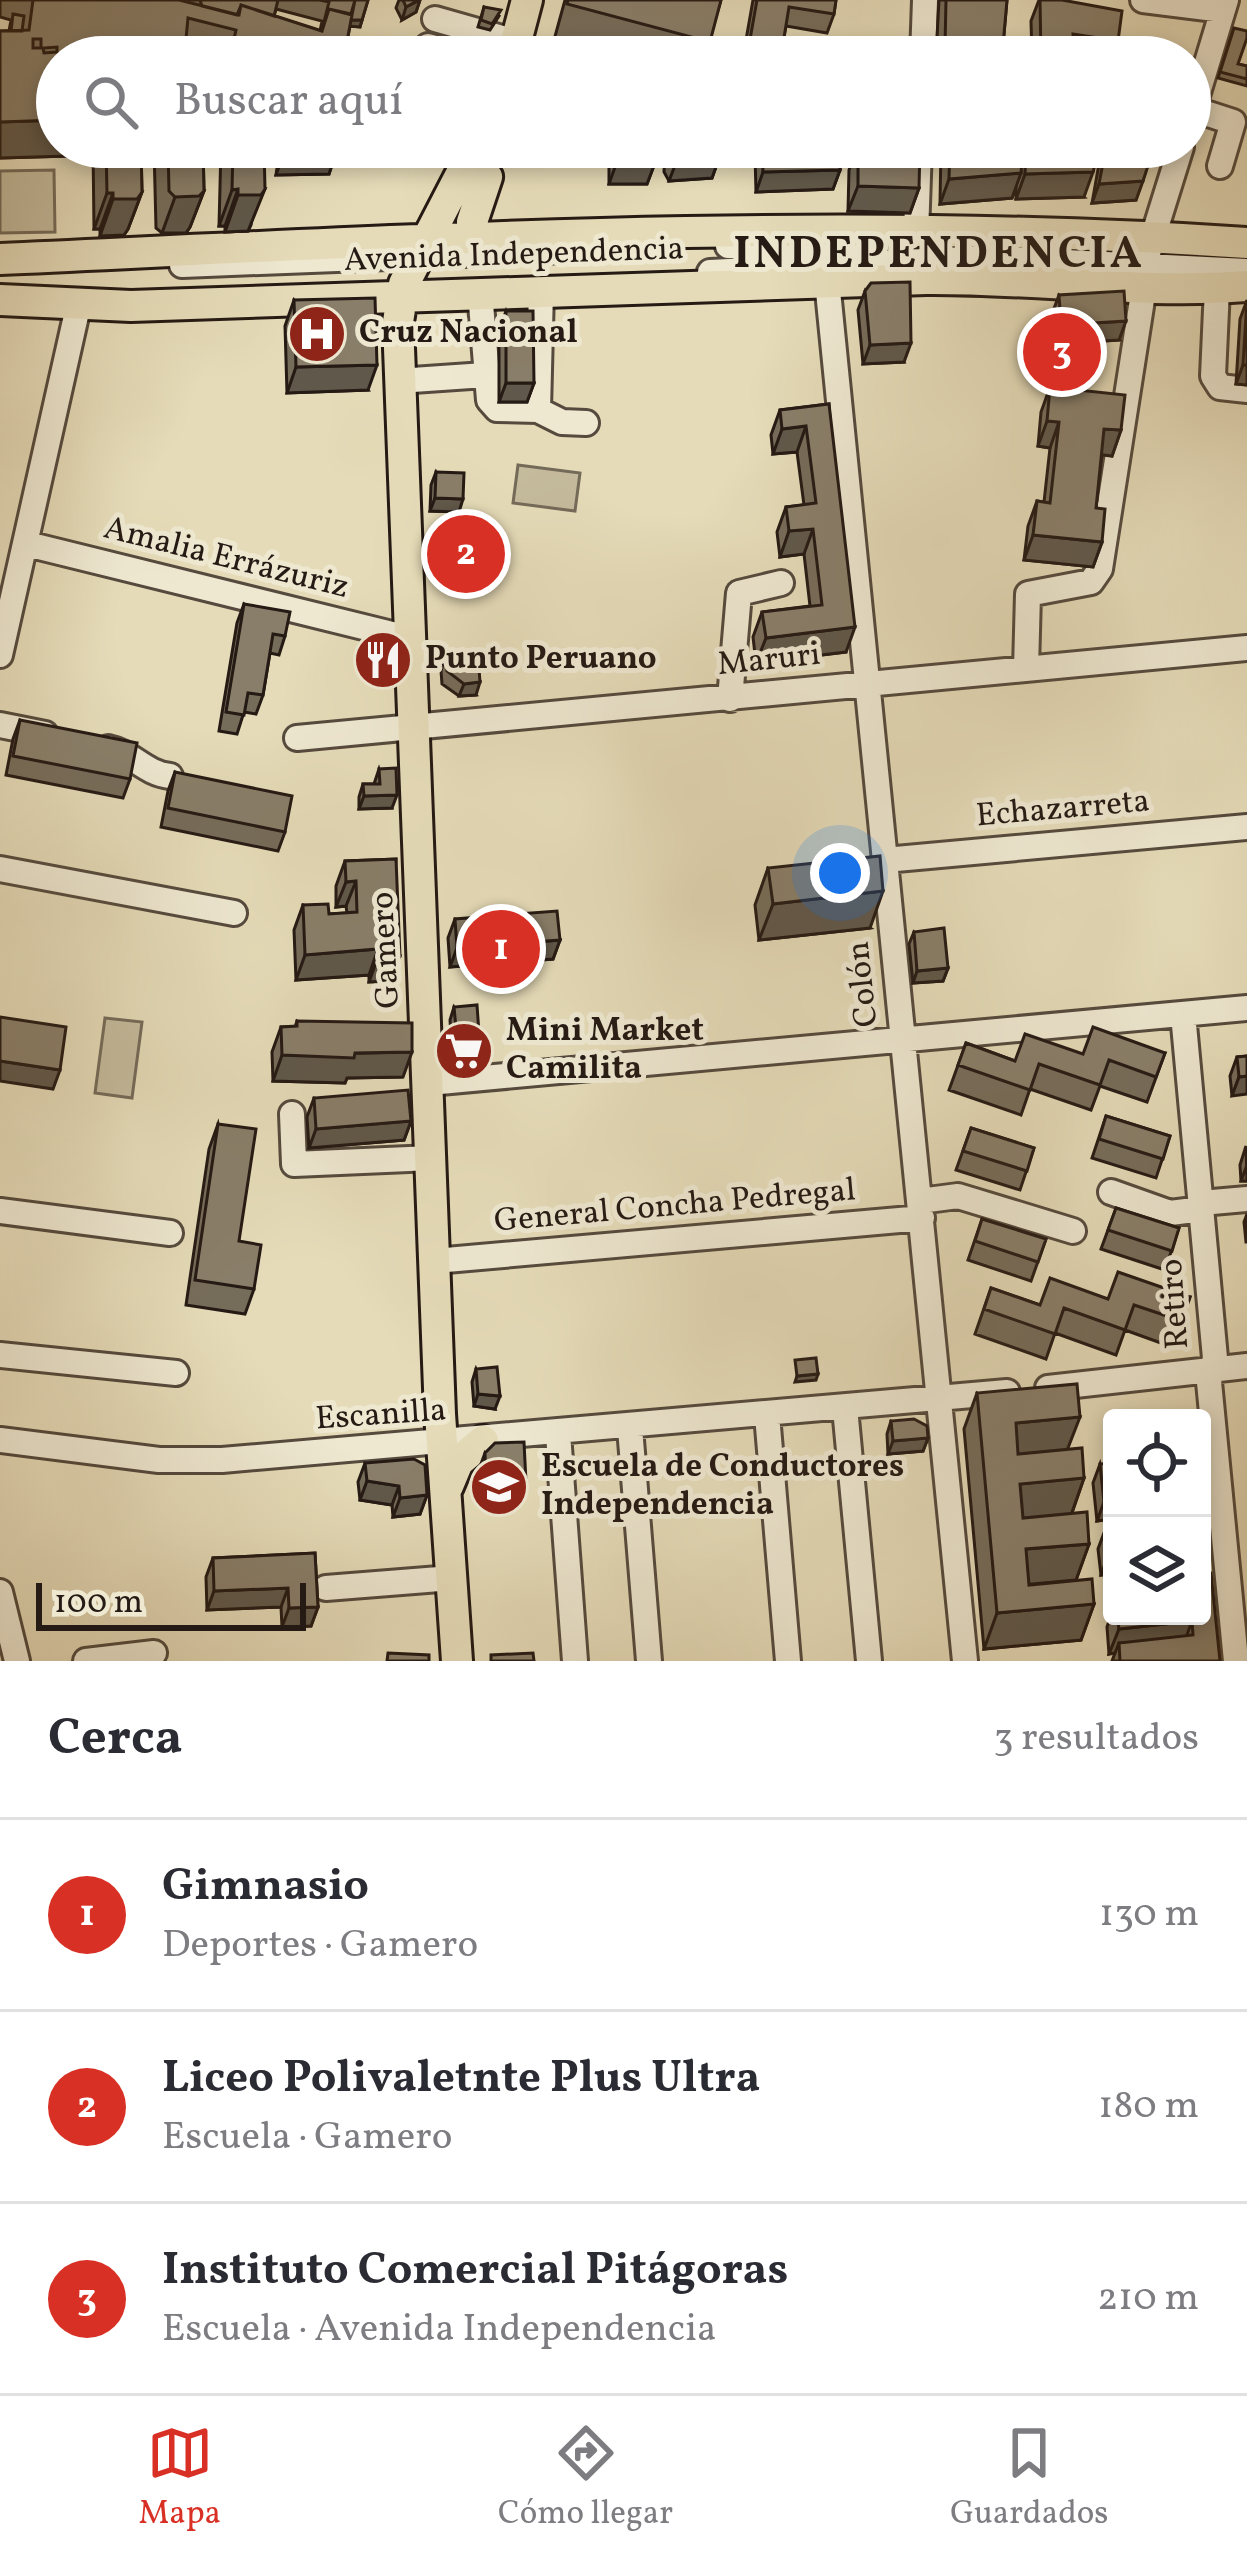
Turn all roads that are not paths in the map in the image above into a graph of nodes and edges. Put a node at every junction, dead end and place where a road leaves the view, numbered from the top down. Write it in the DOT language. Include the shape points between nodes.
graph roads {
  1 [pos="527,0"];
  2 [pos="926,0"];
  3 [pos="1143,0"];
  4 [pos="1224,5"];
  5 [pos="435,19"];
  6 [pos="480,36"];
  7 [pos="517,36"];
  8 [pos="924,36"];
  9 [pos="1211,49"];
  10 [pos="1211,118"];
  11 [pos="1220,166"];
  12 [pos="465,168"];
  13 [pos="481,168"];
  14 [pos="918,168"];
  15 [pos="1175,168"];
  16 [pos="916,234"];
  17 [pos="475,240"];
  18 [pos="1247,243"];
  19 [pos="1247,254"];
  20 [pos="824,258"];
  21 [pos="0,259"];
  22 [pos="1148,259"];
  23 [pos="418,267"];
  24 [pos="0,272"];
  25 [pos="1247,272"];
  26 [pos="472,287"];
  27 [pos="1232,287"];
  28 [pos="0,289"];
  29 [pos="541,290"];
  30 [pos="0,300"];
  31 [pos="77,307"];
  32 [pos="485,375"];
  33 [pos="398,381"];
  34 [pos="1247,389"];
  35 [pos="538,410"];
  36 [pos="586,423"];
  37 [pos="27,544"];
  38 [pos="781,583"];
  39 [pos="408,638"];
  40 [pos="1247,648"];
  41 [pos="0,655"];
  42 [pos="1027,669"];
  43 [pos="867,685"];
  44 [pos="730,698"];
  45 [pos="0,725"];
  46 [pos="412,731"];
  47 [pos="297,738"];
  48 [pos="170,776"];
  49 [pos="1247,827"];
  50 [pos="884,860"];
  51 [pos="0,868"];
  52 [pos="234,913"];
  53 [pos="1247,1008"];
  54 [pos="1183,1014"];
  55 [pos="902,1039"];
  56 [pos="429,1083"];
  57 [pos="292,1114"];
  58 [pos="432,1158"];
  59 [pos="1111,1192"];
  60 [pos="1247,1199"];
  61 [pos="1202,1206"];
  62 [pos="921,1209"];
  63 [pos="0,1210"];
  64 [pos="1073,1232"];
  65 [pos="170,1233"];
  66 [pos="435,1262"];
  67 [pos="0,1355"];
  68 [pos="1247,1366"];
  69 [pos="1212,1369"];
  70 [pos="176,1373"];
  71 [pos="939,1400"];
  72 [pos="845,1408"];
  73 [pos="767,1415"];
  74 [pos="630,1428"];
  75 [pos="558,1434"];
  76 [pos="0,1440"];
  77 [pos="483,1441"];
  78 [pos="443,1445"];
  79 [pos="446,1492"];
  80 [pos="1237,1573"];
  81 [pos="452,1579"];
  82 [pos="326,1588"];
  83 [pos="0,1592"];
  84 [pos="154,1653"];
  85 [pos="17,1661"];
  86 [pos="86,1661"];
  87 [pos="457,1661"];
  88 [pos="575,1661"];
  89 [pos="649,1661"];
  90 [pos="788,1661"];
  91 [pos="869,1661"];
  92 [pos="965,1661"];
  93 [pos="1236,1661"];
  1 -- 7 [label="main road"];
  2 -- 8 [label="street"];
  3 -- 4 [label="street"];
  4 -- 9 [label="street"];
  5 -- 6 [label="street"];
  10 -- 11 [label="street" via="1233,122"];
  12 -- 23 [label="main road"];
  13 -- 17 [label="main road" via="487,177 472,222"];
  14 -- 16 [label="street"];
  15 -- 22 [label="street"];
  16 -- 20 [label="main road, Avenida Independencia"];
  16 -- 22 [label="main road, Avenida Independencia"];
  17 -- 20 [label="main road, Avenida Independencia" via="687,231"];
  17 -- 23 [label="main road, Avenida Independencia"];
  18 -- 22 [label="main road, Avenida Independencia"];
  19 -- 22 [label="street"];
  20 -- 22 [label="street"];
  20 -- 22 [label="main road, Avenida Independencia" via="1113,284"];
  20 -- 23 [label="street" via="683,245"];
  20 -- 26 [label="street"];
  20 -- 29 [label="main road, Avenida Independencia"];
  20 -- 43 [label="street, Colón"];
  21 -- 23 [label="main road, Avenida Independencia"];
  22 -- 25 [label="street"];
  22 -- 27 [label="main road, Avenida Independencia"];
  22 -- 42 [label="street" via="1100,569 1091,582 1028,594"];
  23 -- 24 [label="street"];
  23 -- 26 [label="main road, Avenida Independencia"];
  23 -- 26 [label="main road"];
  23 -- 28 [label="street" via="115,295"];
  23 -- 31 [label="main road, Avenida Independencia"];
  23 -- 33 [label="main road, Gamero"];
  26 -- 29 [label="main road, Avenida Independencia"];
  26 -- 32 [label="street"];
  27 -- 34 [label="street" via="1213,376 1220,387"];
  29 -- 35 [label="street"];
  30 -- 31 [label="main road, Avenida Independencia"];
  31 -- 37 [label="street"];
  32 -- 33 [label="street"];
  32 -- 35 [label="street" via="497,409"];
  33 -- 39 [label="main road, Gamero"];
  35 -- 36 [label="street"];
  37 -- 39 [label="street, Amalia Errázuriz"];
  37 -- 41 [label="street"];
  38 -- 44 [label="street" via="739,593"];
  39 -- 46 [label="main road, Gamero"];
  40 -- 42 [label="street, Maruri"];
  42 -- 43 [label="street, Maruri"];
  43 -- 44 [label="street, Maruri"];
  43 -- 50 [label="street, Colón"];
  44 -- 46 [label="street, Maruri"];
  45 -- 48 [label="street" via="124,751 148,773"];
  46 -- 47 [label="street, Maruri"];
  46 -- 56 [label="main road, Gamero"];
  49 -- 50 [label="street, Echazarreta"];
  50 -- 55 [label="street, Colón"];
  51 -- 52 [label="street"];
  53 -- 54 [label="street"];
  54 -- 55 [label="street"];
  54 -- 61 [label="street, Retiro"];
  55 -- 56 [label="street"];
  55 -- 62 [label="street, Colón"];
  56 -- 58 [label="main road, Gamero"];
  57 -- 58 [label="street" via="295,1164"];
  58 -- 66 [label="main road, Gamero"];
  59 -- 61 [label="street" via="1170,1213"];
  60 -- 61 [label="street"];
  61 -- 69 [label="street, Retiro"];
  62 -- 64 [label="street, General Concha Pedregal" via="958,1196"];
  62 -- 66 [label="street, General Concha Pedregal"];
  62 -- 71 [label="street, Colón"];
  63 -- 65 [label="street"];
  66 -- 78 [label="main road, Gamero"];
  67 -- 70 [label="street"];
  68 -- 69 [label="street, Escanilla"];
  69 -- 71 [label="street, Escanilla"];
  69 -- 80 [label="street, Retiro"];
  71 -- 72 [label="street, Escanilla"];
  71 -- 92 [label="street, Colón"];
  72 -- 73 [label="street, Escanilla"];
  72 -- 91 [label="street"];
  73 -- 74 [label="street, Escanilla"];
  73 -- 90 [label="street"];
  74 -- 75 [label="street, Escanilla"];
  74 -- 89 [label="street"];
  75 -- 77 [label="street, Escanilla"];
  75 -- 88 [label="street"];
  76 -- 78 [label="street, Escanilla" via="194,1461"];
  77 -- 78 [label="street, Escanilla"];
  77 -- 79 [label="main road" via="458,1462"];
  78 -- 79 [label="main road, Gamero"];
  79 -- 81 [label="main road, Gamero"];
  80 -- 93 [label="street, Retiro"];
  81 -- 82 [label="street"];
  81 -- 87 [label="main road, Gamero"];
  83 -- 85 [label="street"];
  84 -- 86 [label="street"];
}
